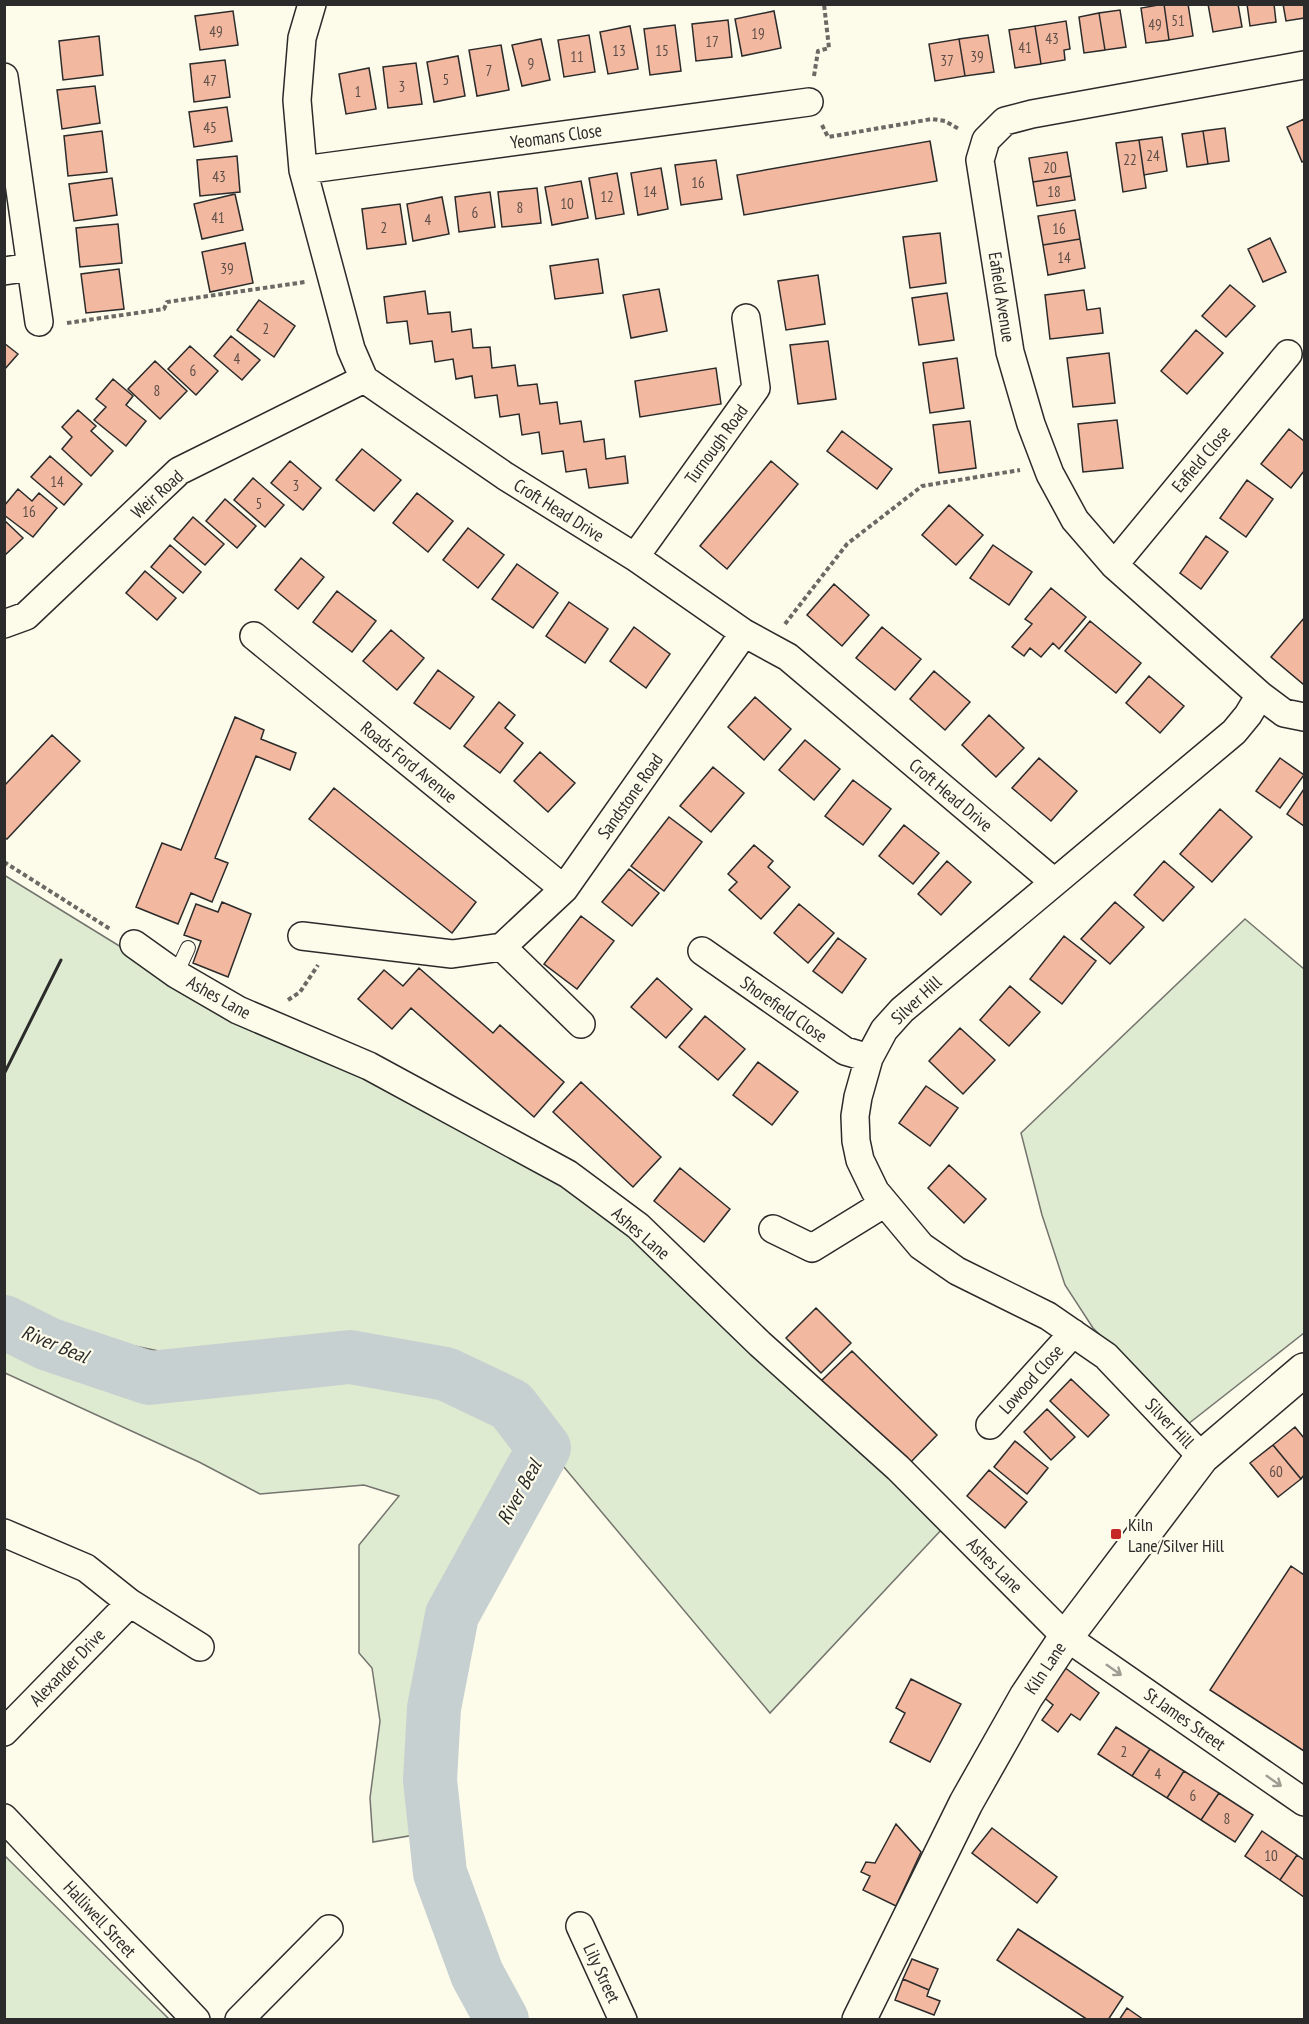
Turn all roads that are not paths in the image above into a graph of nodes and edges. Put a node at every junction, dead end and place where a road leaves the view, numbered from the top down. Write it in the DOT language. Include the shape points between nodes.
graph roads {
  1 [pos="312,4"];
  2 [pos="1305,65"];
  3 [pos="4,77"];
  4 [pos="809,102"];
  5 [pos="303,170"];
  6 [pos="32,267"];
  7 [pos="4,271"];
  8 [pos="746,318"];
  9 [pos="39,322"];
  10 [pos="1288,354"];
  11 [pos="364,379"];
  12 [pos="635,557"];
  13 [pos="1114,565"];
  14 [pos="4,624"];
  15 [pos="744,633"];
  16 [pos="254,636"];
  17 [pos="1260,695"];
  18 [pos="1305,717"];
  19 [pos="1054,882"];
  20 [pos="564,889"];
  21 [pos="302,936"];
  22 [pos="134,944"];
  23 [pos="502,947"];
  24 [pos="188,948"];
  25 [pos="702,951"];
  26 [pos="176,974"];
  27 [pos="581,1024"];
  28 [pos="869,1058"];
  29 [pos="885,1203"];
  30 [pos="773,1229"];
  31 [pos="1073,1333"];
  32 [pos="1305,1370"];
  33 [pos="990,1425"];
  34 [pos="1202,1457"];
  35 [pos="4,1533"];
  36 [pos="130,1603"];
  37 [pos="1066,1637"];
  38 [pos="200,1647"];
  39 [pos="4,1732"];
  40 [pos="1305,1802"];
  41 [pos="4,1818"];
  42 [pos="580,1926"];
  43 [pos="329,1929"];
  44 [pos="196,2019"];
  45 [pos="239,2019"];
  46 [pos="623,2019"];
  47 [pos="859,2019"];
  1 -- 5 [label="street" via="302,38 297,100"];
  2 -- 13 [label="street, Eafield Avenue" via="1032,114 1005,121 986,140 981,160 1011,352 1030,424 1076,520"];
  3 -- 6 [label="street"];
  4 -- 5 [label="street, Yeomans Close"];
  5 -- 11 [label="street" via="351,349"];
  6 -- 7 [label="street"];
  6 -- 9 [label="street"];
  8 -- 12 [label="street, Turnough Road" via="756,388"];
  10 -- 13 [label="street, Eafield Close"];
  11 -- 12 [label="street, Croft Head Drive" via="505,476"];
  11 -- 14 [label="street, Weir Road" via="180,471 26,616"];
  12 -- 15 [label="street, Croft Head Drive"];
  13 -- 17 [label="street, Eafield Avenue"];
  15 -- 19 [label="street, Croft Head Drive" via="788,657"];
  15 -- 20 [label="street, Sandstone Road"];
  16 -- 20 [label="street, Roads Ford Avenue"];
  17 -- 18 [label="street, Eafield Avenue" via="1284,712"];
  17 -- 19 [label="street, Silver Hill" via="1234,732"];
  19 -- 28 [label="street, Silver Hill" via="902,1010 884,1030"];
  20 -- 23 [label="street, Sandstone Road"];
  21 -- 23 [label="street" via="452,954"];
  22 -- 26 [label="street, Ashes Lane"];
  23 -- 27 [label="street"];
  24 -- 26 [label="lane"];
  25 -- 28 [label="street, Shorefield Close" via="845,1052"];
  26 -- 37 [label="street, Ashes Lane" via="237,1010 369,1066 559,1169 638,1226 760,1344 898,1468"];
  28 -- 29 [label="street, Silver Hill" via="855,1116 856,1141 860,1160"];
  29 -- 30 [label="street" via="812,1248"];
  29 -- 31 [label="street, Silver Hill" via="921,1246 957,1271 1020,1301"];
  31 -- 33 [label="street, Lowood Close"];
  31 -- 34 [label="street, Silver Hill" via="1106,1356"];
  32 -- 34 [label="main road, Kiln Lane"];
  34 -- 37 [label="main road, Kiln Lane"];
  35 -- 36 [label="street" via="86,1568"];
  36 -- 38 [label="street"];
  36 -- 39 [label="street, Alexander Drive"];
  37 -- 40 [label="street, St James Street, one-way"];
  37 -- 47 [label="main road, Kiln Lane" via="1026,1697 966,1803"];
  41 -- 44 [label="street, Halliwell Street"];
  42 -- 46 [label="street, Lily Street"];
  43 -- 45 [label="street"];
}
